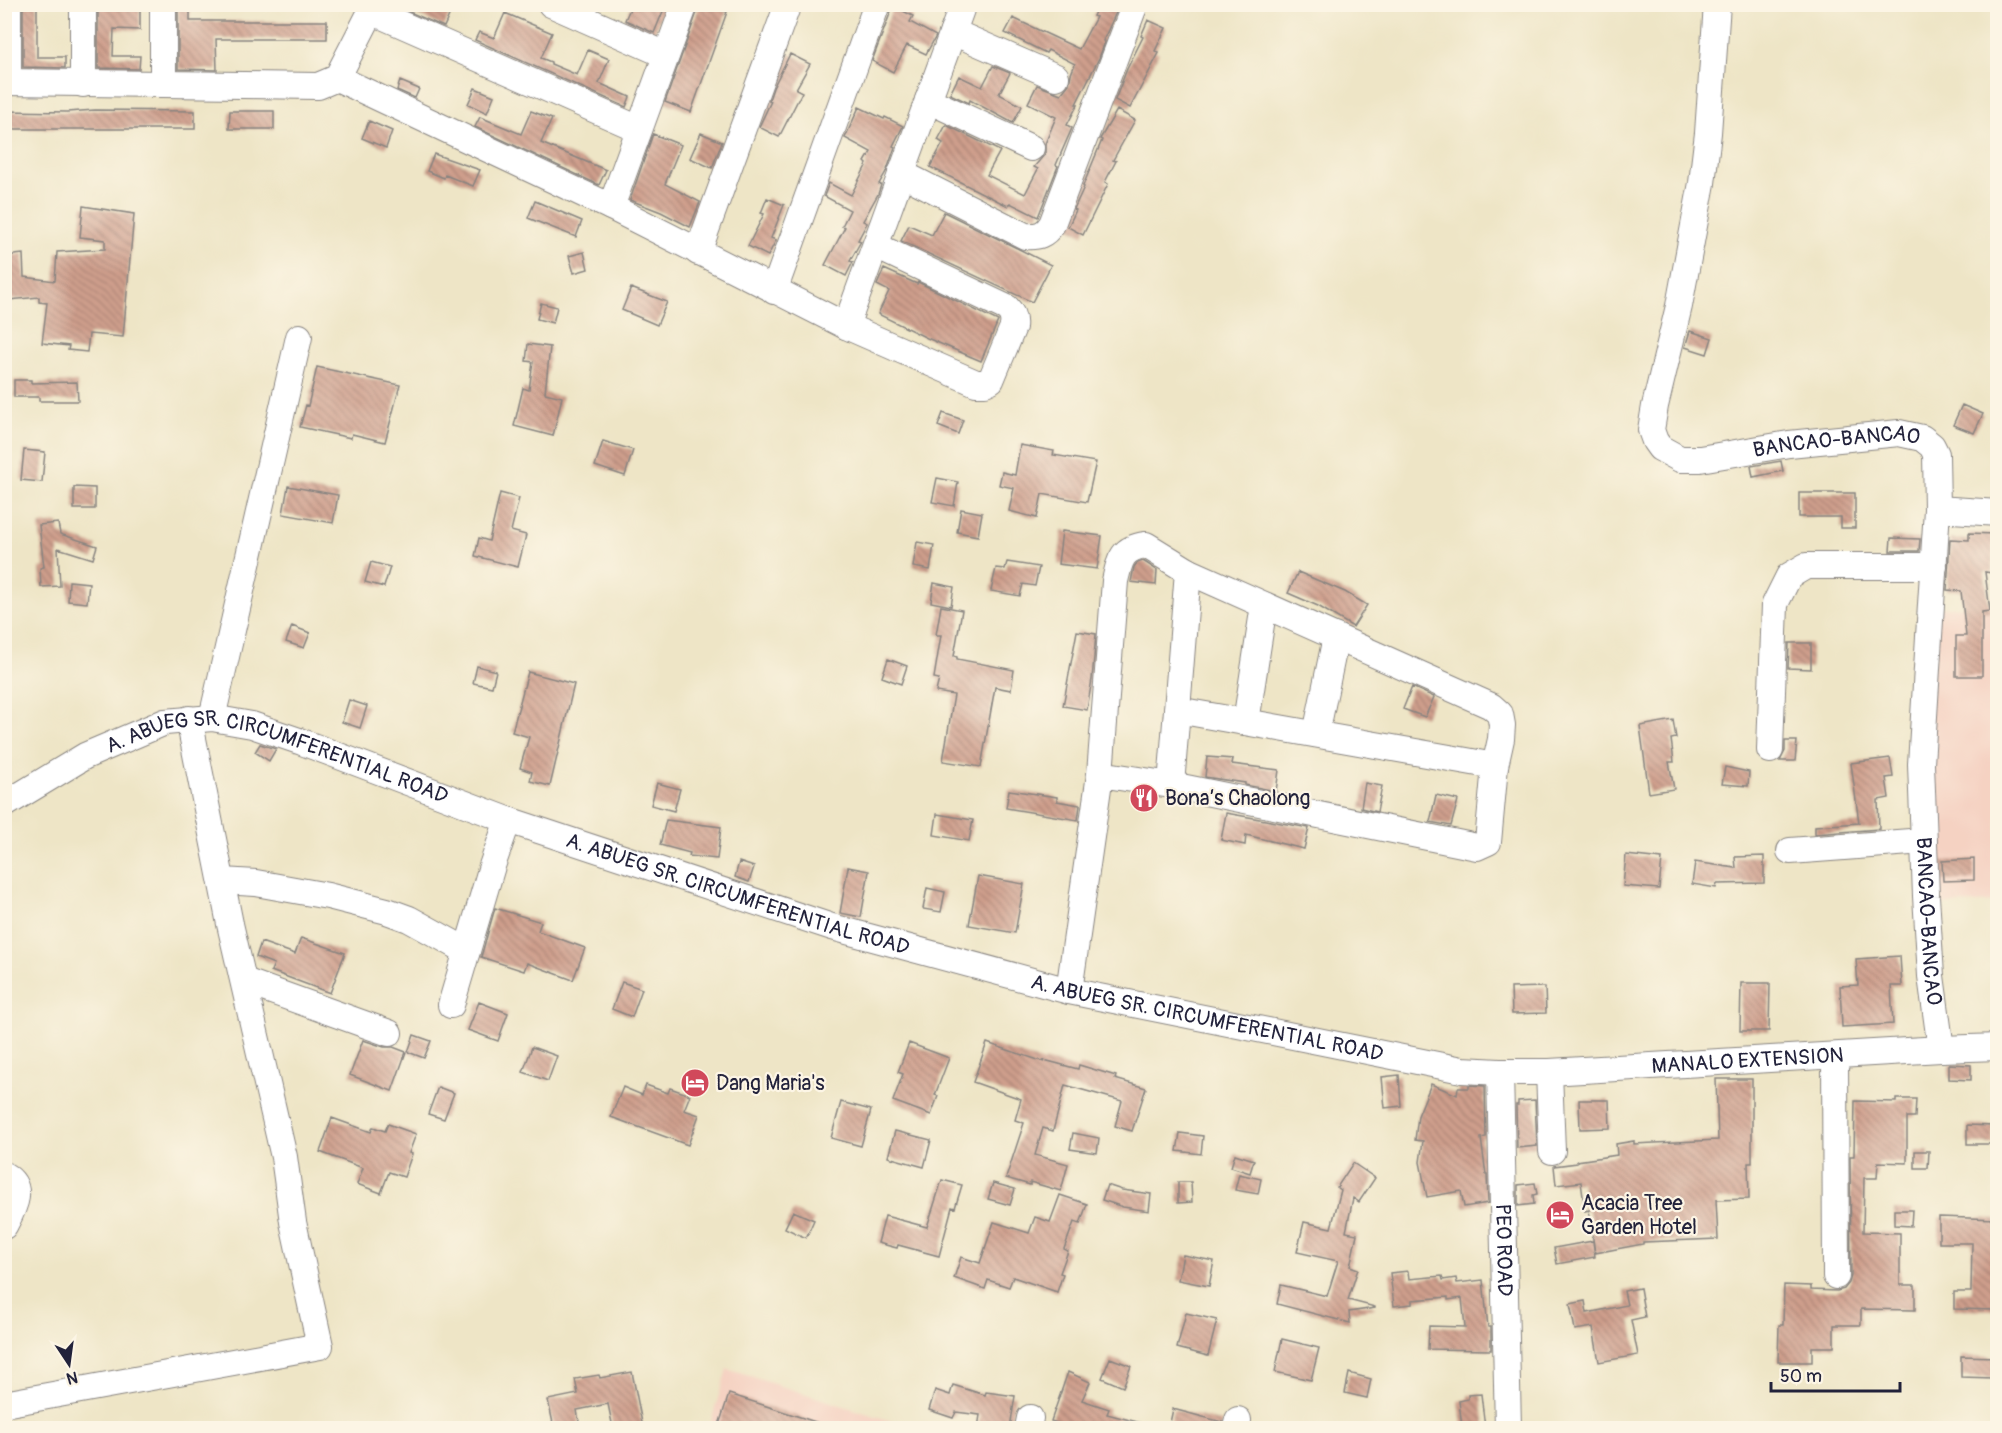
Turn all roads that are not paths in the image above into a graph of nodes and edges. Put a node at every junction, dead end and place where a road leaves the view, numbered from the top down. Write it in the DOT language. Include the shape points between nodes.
graph roads {
  1 [pos="8,4"];
  2 [pos="83,4"];
  3 [pos="163,4"];
  4 [pos="551,4"];
  5 [pos="685,4"];
  6 [pos="788,4"];
  7 [pos="878,4"];
  8 [pos="963,4"];
  9 [pos="1134,4"];
  10 [pos="1717,4"];
  11 [pos="373,8"];
  12 [pos="953,32"];
  13 [pos="666,55"];
  14 [pos="1056,77"];
  15 [pos="337,78"];
  16 [pos="6,82"];
  17 [pos="83,84"];
  18 [pos="163,84"];
  19 [pos="928,100"];
  20 [pos="639,129"];
  21 [pos="1031,148"];
  22 [pos="901,173"];
  23 [pos="610,207"];
  24 [pos="876,246"];
  25 [pos="698,252"];
  26 [pos="774,291"];
  27 [pos="846,326"];
  28 [pos="298,337"];
  29 [pos="1937,509"];
  30 [pos="1998,513"];
  31 [pos="1934,566"];
  32 [pos="1188,571"];
  33 [pos="1264,605"];
  34 [pos="1336,637"];
  35 [pos="1177,710"];
  36 [pos="200,719"];
  37 [pos="1246,722"];
  38 [pos="1316,734"];
  39 [pos="1770,750"];
  40 [pos="1495,766"];
  41 [pos="1100,774"];
  42 [pos="1171,785"];
  43 [pos="4,805"];
  44 [pos="508,820"];
  45 [pos="1924,841"];
  46 [pos="1790,851"];
  47 [pos="222,881"];
  48 [pos="467,951"];
  49 [pos="244,981"];
  50 [pos="1069,991"];
  51 [pos="451,1005"];
  52 [pos="389,1033"];
  53 [pos="1998,1047"];
  54 [pos="1941,1049"];
  55 [pos="1834,1056"];
  56 [pos="1500,1072"];
  57 [pos="1549,1072"];
  58 [pos="1552,1151"];
  59 [pos="4,1175"];
  60 [pos="4,1226"];
  61 [pos="1836,1276"];
  62 [pos="4,1404"];
  63 [pos="1508,1428"];
  1 -- 16 [label="street"];
  2 -- 17 [label="street"];
  3 -- 18 [label="street"];
  4 -- 13 [label="street"];
  5 -- 13 [label="street"];
  6 -- 25 [label="street"];
  7 -- 26 [label="street"];
  8 -- 12 [label="street"];
  9 -- 22 [label="street" via="1047,232 1025,236"];
  10 -- 29 [label="street, BANCAO-BANCAO" via="1702,183 1655,406 1651,430 1655,441 1680,459 1700,459 1801,443 1912,435 1922,438 1936,454"];
  11 -- 15 [label="street"];
  11 -- 20 [label="street"];
  12 -- 14 [label="street"];
  12 -- 19 [label="street"];
  13 -- 20 [label="street"];
  15 -- 18 [label="street" via="318,86"];
  15 -- 23 [label="street"];
  16 -- 17 [label="street"];
  17 -- 18 [label="street"];
  19 -- 21 [label="street"];
  19 -- 22 [label="street"];
  20 -- 23 [label="street"];
  22 -- 24 [label="street"];
  23 -- 25 [label="street"];
  24 -- 27 [label="street"];
  24 -- 27 [label="street" via="1007,308 1013,317 1013,327 992,380 976,383"];
  25 -- 26 [label="street"];
  26 -- 27 [label="street"];
  28 -- 36 [label="street"];
  29 -- 30 [label="street"];
  29 -- 31 [label="street, BANCAO-BANCAO"];
  31 -- 39 [label="street" via="1806,566 1789,576 1775,604"];
  31 -- 45 [label="street, BANCAO-BANCAO" via="1921,764"];
  32 -- 33 [label="street"];
  32 -- 35 [label="street"];
  32 -- 41 [label="street" via="1146,545 1130,548 1118,566"];
  33 -- 34 [label="street"];
  33 -- 37 [label="street"];
  34 -- 38 [label="street"];
  34 -- 40 [label="street" via="1491,706 1500,714 1502,725"];
  35 -- 37 [label="street"];
  35 -- 42 [label="street"];
  36 -- 43 [label="street, A. ABUEG SR. CIRCUMFERENTIAL ROAD" via="165,722 131,735 85,756"];
  36 -- 44 [label="street, A. ABUEG SR. CIRCUMFERENTIAL ROAD" via="252,725 302,741"];
  36 -- 47 [label="street"];
  37 -- 38 [label="street"];
  38 -- 40 [label="street"];
  40 -- 42 [label="street" via="1488,842 1477,847"];
  41 -- 42 [label="street"];
  41 -- 50 [label="street"];
  44 -- 48 [label="street"];
  44 -- 50 [label="street, A. ABUEG SR. CIRCUMFERENTIAL ROAD" via="832,927"];
  45 -- 46 [label="street"];
  45 -- 54 [label="street, BANCAO-BANCAO" via="1931,976"];
  47 -- 48 [label="street" via="328,896 387,911"];
  47 -- 49 [label="street"];
  48 -- 51 [label="street"];
  49 -- 52 [label="street"];
  49 -- 62 [label="street" via="284,1157 292,1222 320,1346"];
  50 -- 56 [label="street, A. ABUEG SR. CIRCUMFERENTIAL ROAD" via="1462,1070"];
  53 -- 54 [label="street, MANALO EXTENSION"];
  54 -- 55 [label="street, MANALO EXTENSION"];
  55 -- 57 [label="street, MANALO EXTENSION"];
  55 -- 61 [label="street"];
  56 -- 57 [label="street, MANALO EXTENSION"];
  56 -- 63 [label="street, PEO ROAD"];
  57 -- 58 [label="street"];
  59 -- 60 [label="street" via="11,1179 17,1198"];
}
